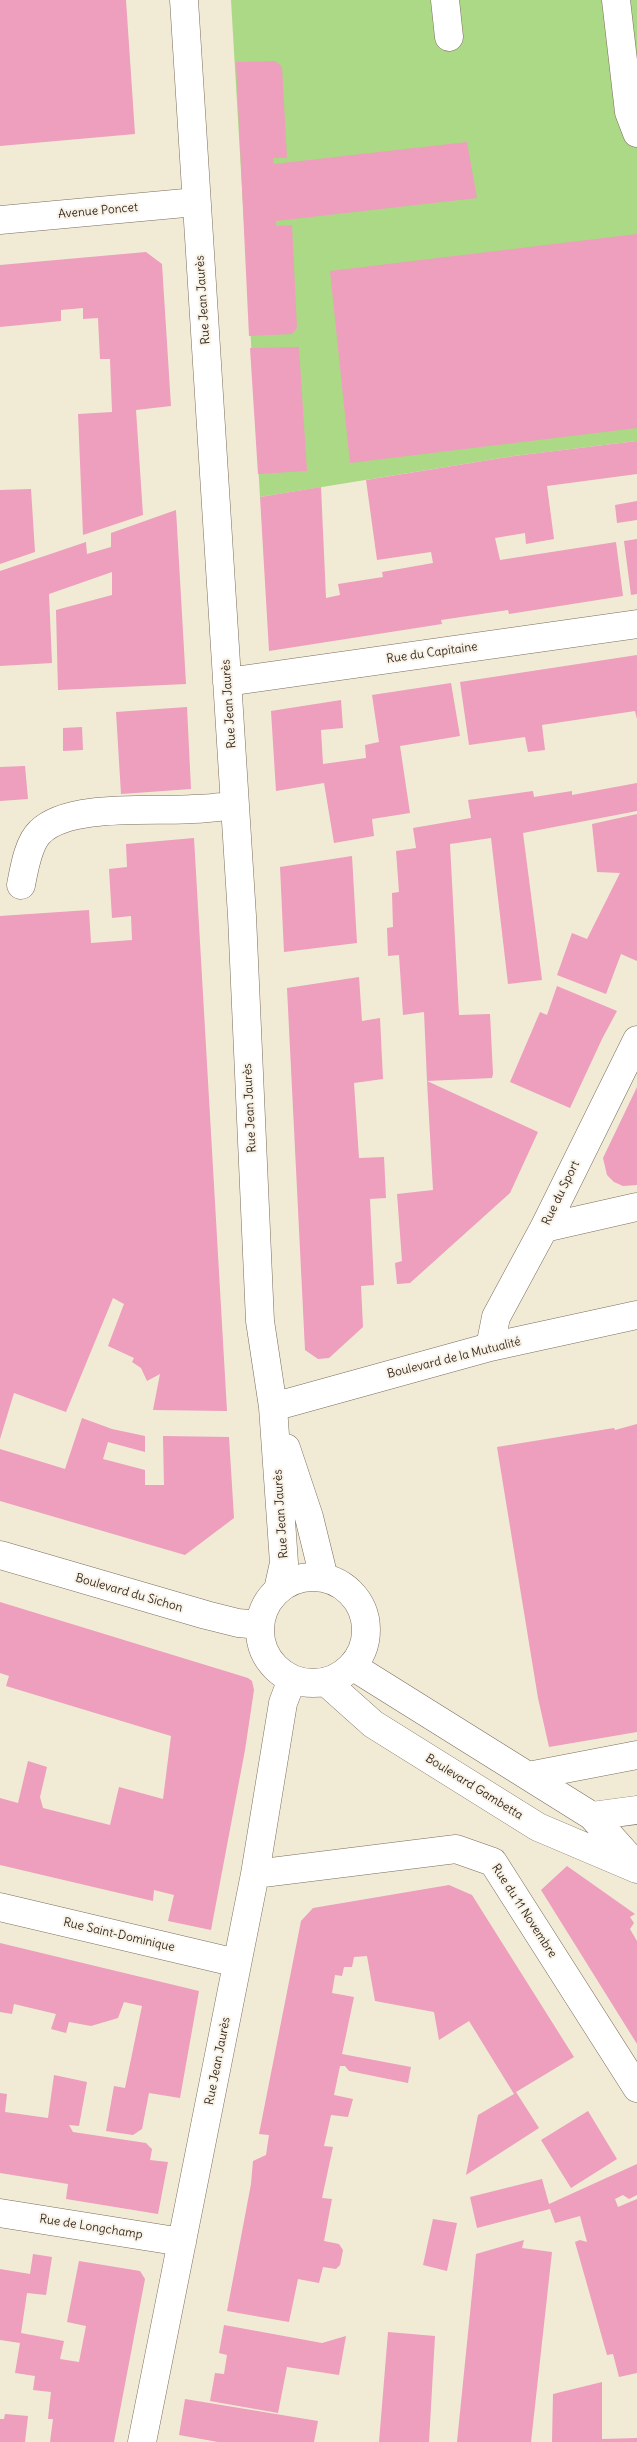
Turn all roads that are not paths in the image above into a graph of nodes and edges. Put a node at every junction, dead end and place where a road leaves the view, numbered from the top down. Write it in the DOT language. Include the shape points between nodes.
graph roads {
  1 [pos="184,0"];
  2 [pos="445,0"];
  3 [pos="616,0"];
  4 [pos="449,37"];
  5 [pos="637,133"];
  6 [pos="196,202"];
  7 [pos="0,220"];
  8 [pos="637,624"];
  9 [pos="227,682"];
  10 [pos="235,805"];
  11 [pos="21,885"];
  12 [pos="637,1040"];
  13 [pos="637,1206"];
  14 [pos="544,1228"];
  15 [pos="637,1315"];
  16 [pos="490,1347"];
  17 [pos="273,1408"];
  18 [pos="0,1555"];
  19 [pos="324,1578"];
  20 [pos="278,1590"];
  21 [pos="260,1625"];
  22 [pos="352,1666"];
  23 [pos="292,1679"];
  24 [pos="326,1682"];
  25 [pos="637,1756"];
  26 [pos="528,1776"];
  27 [pos="637,1810"];
  28 [pos="592,1816"];
  29 [pos="637,1867"];
  30 [pos="255,1874"];
  31 [pos="0,1907"];
  32 [pos="237,1963"];
  33 [pos="637,2088"];
  34 [pos="0,2213"];
  35 [pos="182,2242"];
  36 [pos="142,2442"];
  1 -- 6 [label="street, Rue Jean Jaurès"];
  2 -- 4 [label="street"];
  3 -- 5 [label="street" via="629,112"];
  6 -- 7 [label="street, Avenue Poncet"];
  6 -- 9 [label="street, Rue Jean Jaurès"];
  8 -- 9 [label="street, Rue du Capitaine"];
  9 -- 10 [label="street, Rue Jean Jaurès"];
  10 -- 11 [label="street" via="88,812 56,821 39,832 26,858"];
  10 -- 17 [label="street, Rue Jean Jaurès" via="260,1321"];
  12 -- 14 [label="street, Rue du Sport"];
  13 -- 14 [label="street"];
  14 -- 16 [label="street, Rue du Sport" via="496,1317"];
  15 -- 16 [label="street, Boulevard de la Mutualité"];
  16 -- 17 [label="street, Boulevard de la Mutualité"];
  17 -- 19 [label="street, Rue Jean Jaurès" via="309,1517"];
  17 -- 20 [label="street, Rue Jean Jaurès" via="284,1563"];
  18 -- 21 [label="street, Boulevard du Sichon" via="206,1615"];
  19 -- 20 [label="street" via="300,1579"];
  19 -- 22 [label="street" via="348,1591 362,1610 365,1641"];
  20 -- 21 [label="street" via="266,1605"];
  21 -- 23 [label="street" via="261,1642 267,1658 282,1674"];
  22 -- 24 [label="street"];
  22 -- 26 [label="street, Boulevard Gambetta"];
  23 -- 24 [label="street"];
  23 -- 30 [label="street, Rue Jean Jaurès" via="282,1704"];
  24 -- 29 [label="street, Boulevard Gambetta" via="373,1724 538,1827"];
  25 -- 26 [label="street"];
  26 -- 28 [label="street, Boulevard Gambetta"];
  27 -- 28 [label="street"];
  28 -- 29 [label="street, Boulevard Gambetta"];
  30 -- 32 [label="street, Rue Jean Jaurès"];
  30 -- 33 [label="street, Rue du 11 Novembre" via="456,1849 493,1862"];
  31 -- 32 [label="street, Rue Saint-Dominique"];
  32 -- 35 [label="street, Rue Jean Jaurès"];
  34 -- 35 [label="street, Rue de Longchamp"];
  35 -- 36 [label="street, Rue Jean Jaurès"];
}
